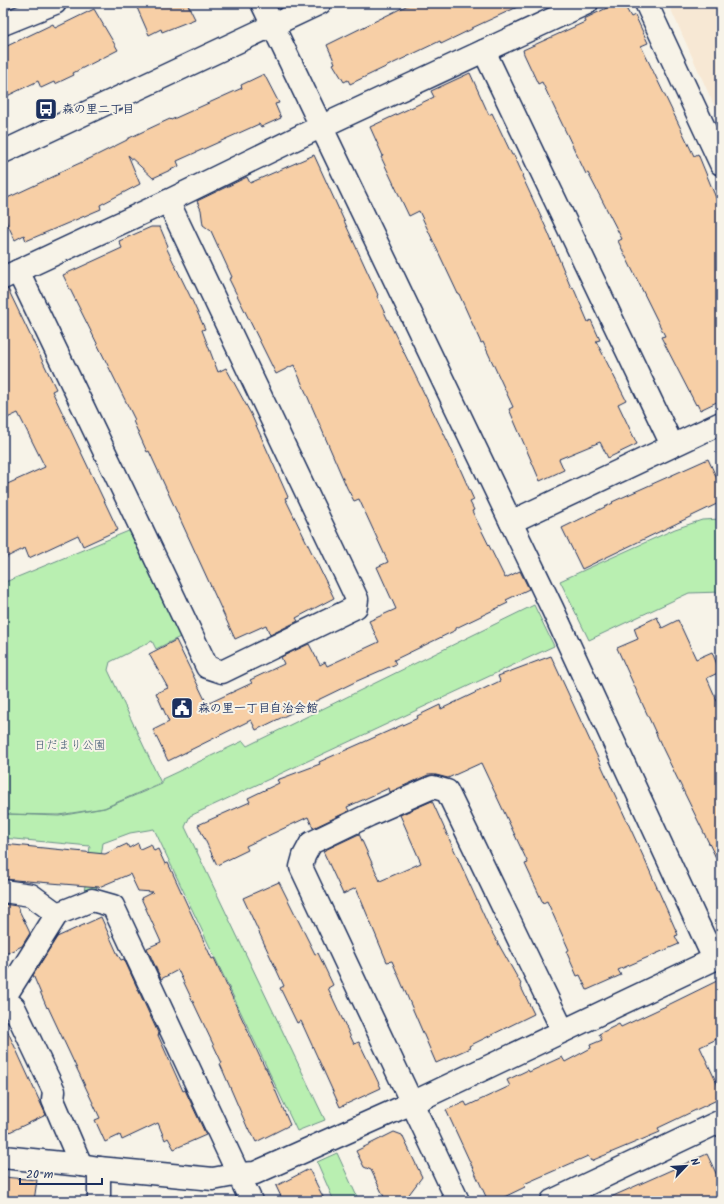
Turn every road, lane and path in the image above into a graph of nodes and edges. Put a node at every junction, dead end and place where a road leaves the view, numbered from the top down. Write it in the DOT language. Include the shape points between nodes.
graph roads {
  1 [pos="54,3"];
  2 [pos="262,3"];
  3 [pos="320,3"];
  4 [pos="587,3"];
  5 [pos="646,3"];
  6 [pos="3,24"];
  7 [pos="273,25"];
  8 [pos="484,51"];
  9 [pos="321,127"];
  10 [pos="3,152"];
  11 [pos="721,164"];
  12 [pos="168,201"];
  13 [pos="11,275"];
  14 [pos="721,422"];
  15 [pos="672,445"];
  16 [pos="511,522"];
  17 [pos="3,891"];
  18 [pos="57,914"];
  19 [pos="717,957"];
  20 [pos="4,1000"];
  21 [pos="562,1031"];
  22 [pos="412,1103"];
  23 [pos="721,1121"];
  24 [pos="3,1157"];
  25 [pos="90,1167"];
  26 [pos="239,1174"];
  27 [pos="99,1201"];
  28 [pos="251,1201"];
  29 [pos="458,1201"];
  30 [pos="552,1201"];
  1 -- 6 [label="street"];
  2 -- 7 [label="street"];
  3 -- 7 [label="street"];
  4 -- 8 [label="street"];
  5 -- 11 [label="street"];
  7 -- 9 [label="street"];
  7 -- 10 [label="street"];
  8 -- 9 [label="street"];
  8 -- 15 [label="street"];
  9 -- 12 [label="street"];
  9 -- 16 [label="street"];
  12 -- 13 [label="street"];
  12 -- 13 [label="street" via="357,599 356,607 222,672 207,668 140,525"];
  14 -- 15 [label="street"];
  15 -- 16 [label="street"];
  16 -- 19 [label="street"];
  17 -- 18 [label="street" via="32,895"];
  18 -- 20 [label="street"];
  18 -- 26 [label="street" via="92,900 113,906"];
  19 -- 21 [label="street"];
  20 -- 25 [label="street" via="14,1007 54,1091 53,1100"];
  21 -- 22 [label="street"];
  21 -- 22 [label="street" via="447,791 433,786 369,815 311,843 301,867"];
  22 -- 26 [label="street" via="255,1173"];
  22 -- 29 [label="street"];
  23 -- 30 [label="street"];
  24 -- 25 [label="street"];
  25 -- 26 [label="street" via="213,1179"];
  25 -- 27 [label="street"];
  26 -- 28 [label="street"];
}
